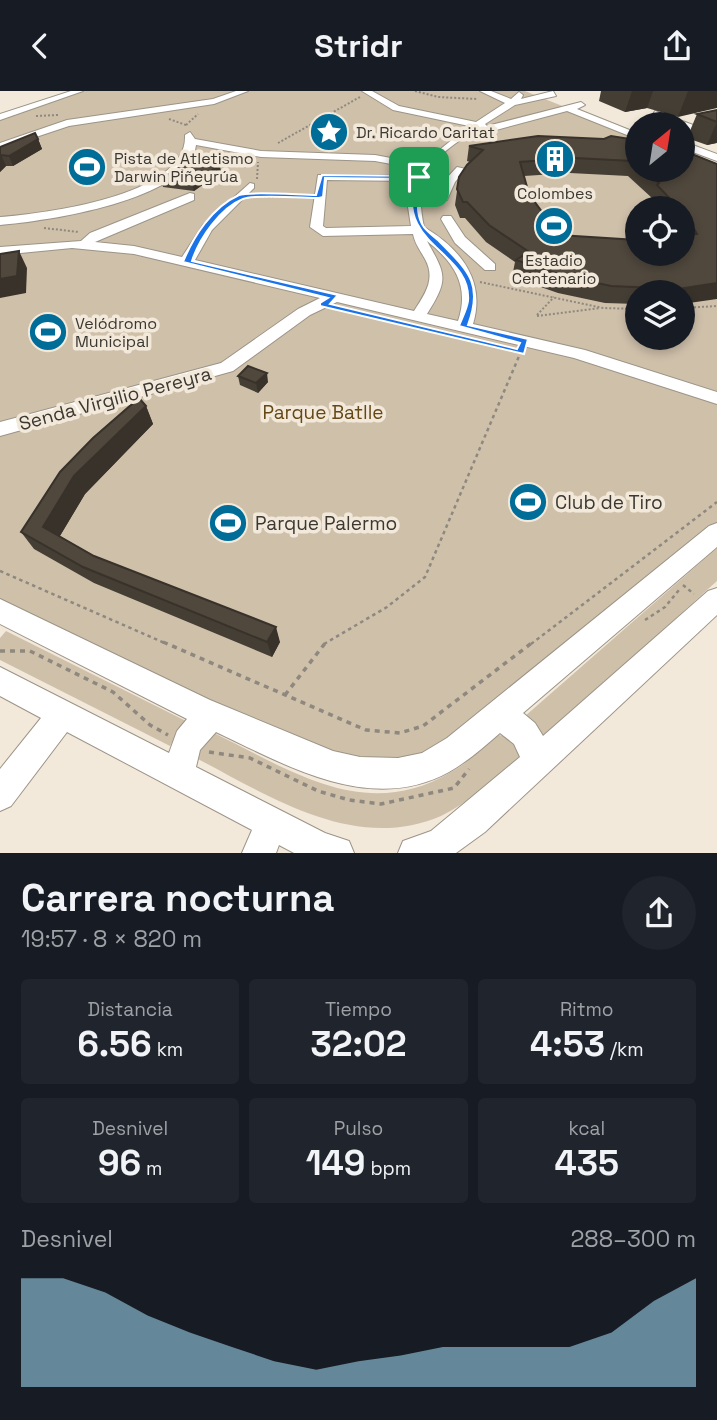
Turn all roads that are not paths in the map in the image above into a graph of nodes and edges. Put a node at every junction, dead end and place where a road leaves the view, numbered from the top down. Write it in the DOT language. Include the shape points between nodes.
graph roads {
  1 [pos="51,91"];
  2 [pos="79,91"];
  3 [pos="244,91"];
  4 [pos="484,91"];
  5 [pos="524,91"];
  6 [pos="368,93"];
  7 [pos="546,94"];
  8 [pos="512,103"];
  9 [pos="576,104"];
  10 [pos="414,111"];
  11 [pos="502,111"];
  12 [pos="0,114"];
  13 [pos="446,114"];
  14 [pos="717,118"];
  15 [pos="625,122"];
  16 [pos="695,122"];
  17 [pos="717,123"];
  18 [pos="486,126"];
  19 [pos="695,129"];
  20 [pos="625,130"];
  21 [pos="515,135"];
  22 [pos="0,138"];
  23 [pos="13,140"];
  24 [pos="0,146"];
  25 [pos="695,149"];
  26 [pos="717,157"];
  27 [pos="695,159"];
  28 [pos="717,168"];
  29 [pos="422,171"];
  30 [pos="246,191"];
  31 [pos="190,197"];
  32 [pos="443,197"];
  33 [pos="6,221"];
  34 [pos="420,227"];
  35 [pos="460,240"];
  36 [pos="438,242"];
  37 [pos="85,244"];
  38 [pos="2,250"];
  39 [pos="187,262"];
  40 [pos="490,267"];
  41 [pos="335,297"];
  42 [pos="418,316"];
  43 [pos="464,326"];
  44 [pos="695,389"];
  45 [pos="717,392"];
  46 [pos="717,398"];
  47 [pos="0,429"];
  48 [pos="717,533"];
  49 [pos="717,599"];
  50 [pos="0,612"];
  51 [pos="0,681"];
  52 [pos="61,715"];
  53 [pos="497,716"];
  54 [pos="214,717"];
  55 [pos="536,763"];
  56 [pos="180,776"];
  57 [pos="0,795"];
  58 [pos="272,823"];
  59 [pos="259,853"];
  60 [pos="337,853"];
  61 [pos="415,853"];
  1 -- 12 [label="street"];
  2 -- 12 [label="street"];
  3 -- 23 [label="street" via="222,99 89,119"];
  4 -- 8 [label="street"];
  5 -- 7 [label="street"];
  5 -- 8 [label="street"];
  6 -- 10 [label="street" via="390,106"];
  7 -- 8 [label="street"];
  7 -- 9 [label="street"];
  7 -- 9 [label="street"];
  8 -- 11 [label="street"];
  9 -- 15 [label="street"];
  9 -- 18 [label="street"];
  9 -- 20 [label="street"];
  10 -- 13 [label="street"];
  10 -- 18 [label="street"];
  11 -- 13 [label="street"];
  11 -- 18 [label="street"];
  13 -- 18 [label="street"];
  14 -- 16 [label="street"];
  17 -- 19 [label="street"];
  18 -- 21 [label="street"];
  18 -- 29 [label="street" via="441,150"];
  22 -- 23 [label="street"];
  23 -- 24 [label="street"];
  25 -- 26 [label="street"];
  27 -- 28 [label="street"];
  29 -- 32 [label="street" via="458,172"];
  29 -- 33 [label="street" via="375,158 261,154 189,134 189,155 148,186 83,209"];
  29 -- 34 [label="street" via="414,195"];
  29 -- 34 [label="street" via="322,177 317,227 323,232"];
  30 -- 39 [label="street" via="209,223"];
  31 -- 37 [label="street"];
  34 -- 35 [label="street" via="448,221"];
  34 -- 36 [label="street"];
  34 -- 42 [label="street" via="421,242 434,262 437,277 435,290"];
  35 -- 36 [label="street"];
  35 -- 40 [label="street"];
  36 -- 43 [label="street" via="469,282 472,303"];
  37 -- 38 [label="street"];
  37 -- 39 [label="street"];
  39 -- 41 [label="street"];
  41 -- 42 [label="street"];
  41 -- 47 [label="street, Senda Virgilio Pereyra" via="304,312 227,367"];
  42 -- 43 [label="street"];
  43 -- 44 [label="street"];
  44 -- 45 [label="street"];
  44 -- 46 [label="street"];
  48 -- 53 [label="street"];
  49 -- 55 [label="street"];
  50 -- 54 [label="street"];
  51 -- 52 [label="street"];
  52 -- 56 [label="street"];
  52 -- 57 [label="street"];
  53 -- 54 [label="street" via="431,768 404,774 371,774 330,766"];
  53 -- 55 [label="street" via="525,733 534,746"];
  54 -- 56 [label="street" via="196,727 184,743"];
  55 -- 61 [label="street" via="472,820 441,843"];
  56 -- 58 [label="street"];
  58 -- 59 [label="street"];
  58 -- 60 [label="street"];
}
